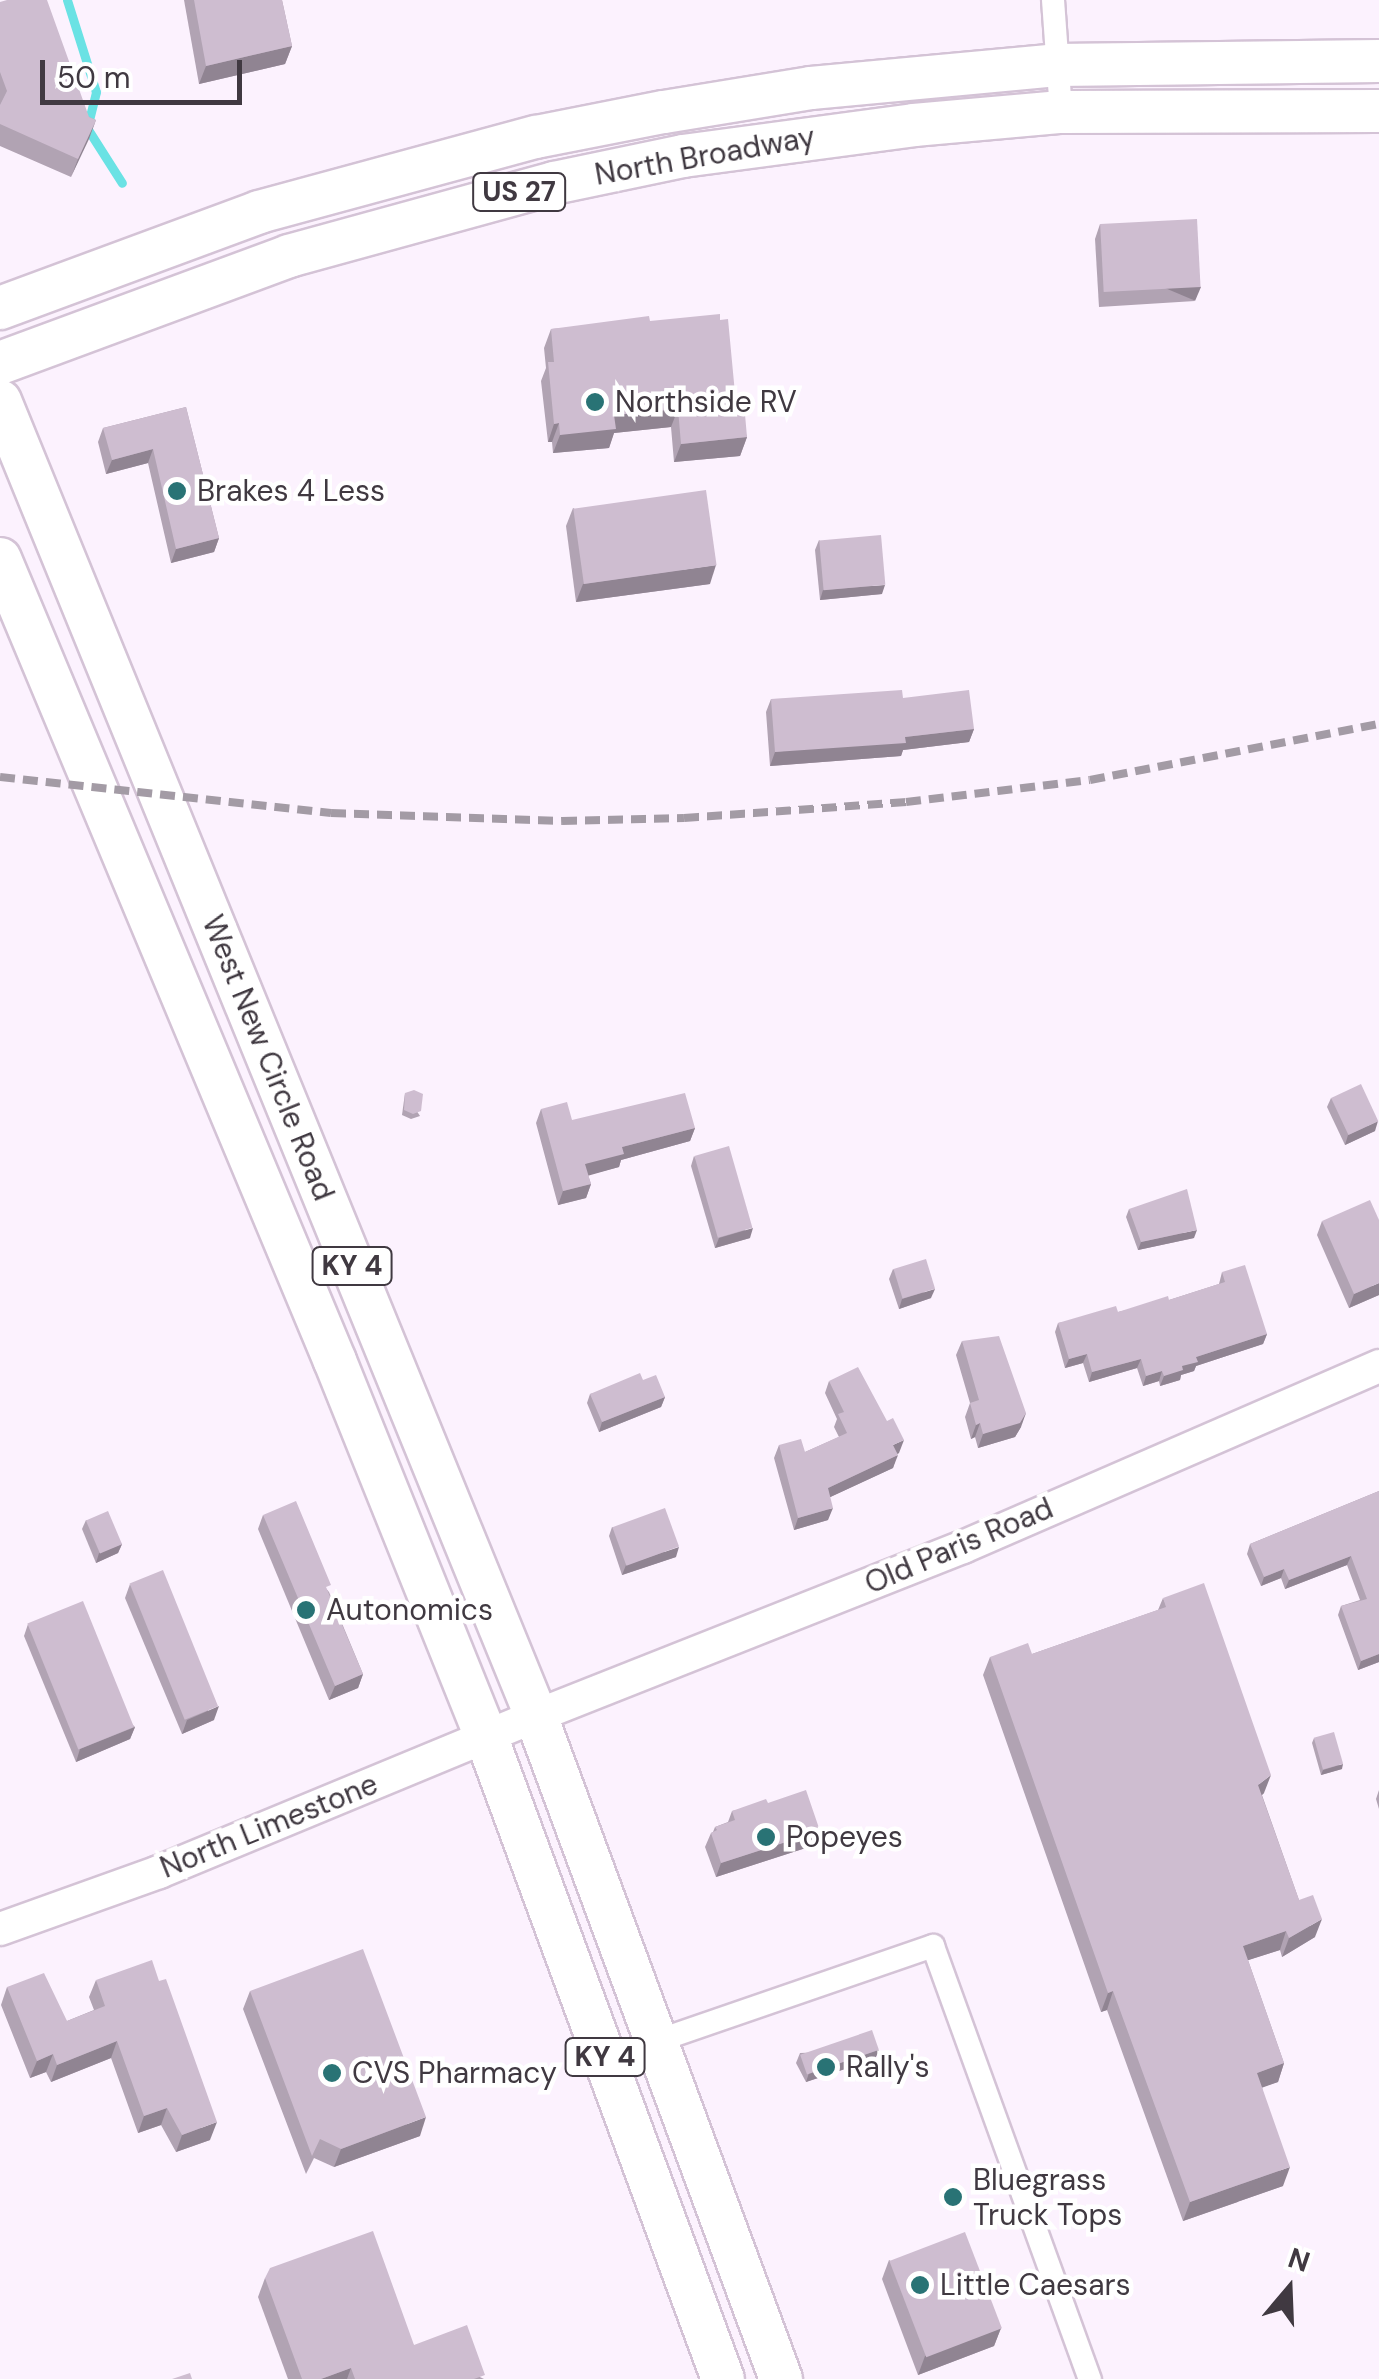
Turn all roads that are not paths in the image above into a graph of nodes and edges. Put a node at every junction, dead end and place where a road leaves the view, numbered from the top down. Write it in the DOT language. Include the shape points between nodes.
graph roads {
  1 [pos="1053,0"];
  2 [pos="1379,61"];
  3 [pos="1056,65"];
  4 [pos="1379,111"];
  5 [pos="1060,112"];
  6 [pos="0,308"];
  7 [pos="0,363"];
  8 [pos="0,401"];
  9 [pos="0,559"];
  10 [pos="1379,1366"];
  11 [pos="536,1716"];
  12 [pos="486,1736"];
  13 [pos="0,1929"];
  14 [pos="657,2040"];
  15 [pos="722,2379"];
  16 [pos="781,2379"];
  17 [pos="1090,2379"];
  1 -- 3 [label="street"];
  2 -- 3 [label="highway, North Broadway / US 27"];
  3 -- 5 [label="street"];
  3 -- 6 [label="highway, North Broadway / US 27" via="811,88 536,137 258,212"];
  4 -- 5 [label="highway, North Broadway / US 27"];
  5 -- 7 [label="highway, North Broadway / US 27" via="806,138 554,183 289,256"];
  8 -- 11 [label="highway, West New Circle Road / KY 4"];
  9 -- 12 [label="highway, West New Circle Road / KY 4"];
  10 -- 11 [label="street, Old Paris Road" via="964,1547"];
  11 -- 12 [label="street, North Limestone"];
  11 -- 14 [label="highway, KY 4"];
  12 -- 13 [label="street, North Limestone" via="160,1872"];
  12 -- 15 [label="highway, KY 4"];
  14 -- 16 [label="highway, KY 4"];
  14 -- 17 [label="street" via="933,1946"];
}
